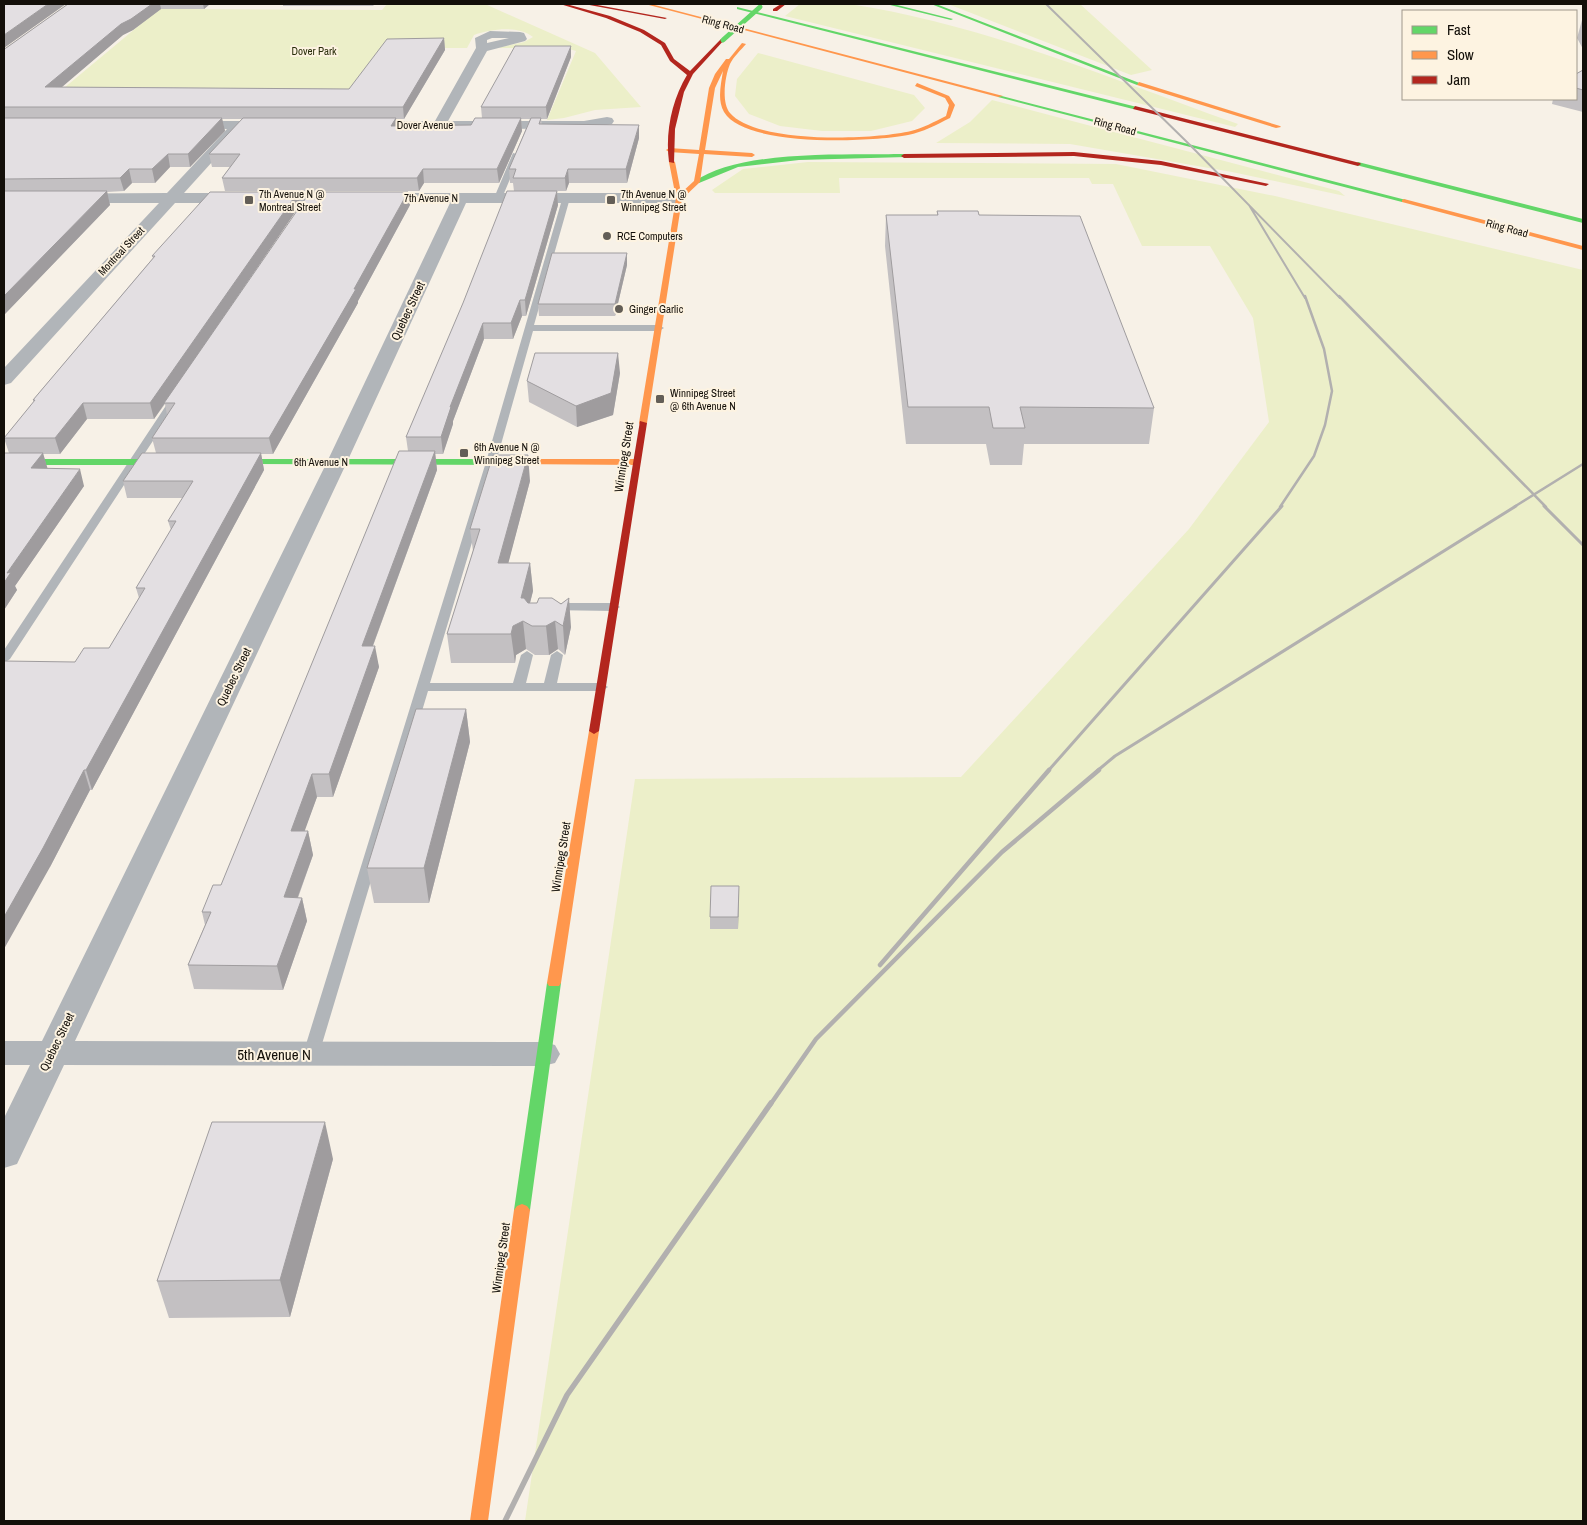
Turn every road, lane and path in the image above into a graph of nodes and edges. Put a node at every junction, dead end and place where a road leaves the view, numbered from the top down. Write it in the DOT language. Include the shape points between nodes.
graph roads {
  1 [pos="562,4"];
  2 [pos="586,4"];
  3 [pos="647,4"];
  4 [pos="875,4"];
  5 [pos="888,4"];
  6 [pos="934,4"];
  7 [pos="761,5"];
  8 [pos="729,6"];
  9 [pos="780,7"];
  10 [pos="903,7"];
  11 [pos="1018,38"];
  12 [pos="482,48"];
  13 [pos="728,60"];
  14 [pos="690,74"];
  15 [pos="607,121"];
  16 [pos="240,124"];
  17 [pos="171,125"];
  18 [pos="289,125"];
  19 [pos="346,125"];
  20 [pos="439,125"];
  21 [pos="1294,131"];
  22 [pos="669,150"];
  23 [pos="518,151"];
  24 [pos="702,153"];
  25 [pos="799,158"];
  26 [pos="1462,178"];
  27 [pos="697,182"];
  28 [pos="1281,187"];
  29 [pos="170,198"];
  30 [pos="460,198"];
  31 [pos="498,198"];
  32 [pos="566,198"];
  33 [pos="679,198"];
  34 [pos="6,200"];
  35 [pos="1583,213"];
  36 [pos="1583,221"];
  37 [pos="1498,238"];
  38 [pos="1583,248"];
  39 [pos="1583,256"];
  40 [pos="529,328"];
  41 [pos="659,328"];
  42 [pos="4,379"];
  43 [pos="183,388"];
  44 [pos="4,462"];
  45 [pos="132,462"];
  46 [pos="181,462"];
  47 [pos="210,462"];
  48 [pos="338,462"];
  49 [pos="491,462"];
  50 [pos="637,462"];
  51 [pos="567,607"];
  52 [pos="614,607"];
  53 [pos="538,614"];
  54 [pos="564,620"];
  55 [pos="527,655"];
  56 [pos="557,655"];
  57 [pos="4,659"];
  58 [pos="422,687"];
  59 [pos="518,687"];
  60 [pos="550,687"];
  61 [pos="602,687"];
  62 [pos="4,1053"];
  63 [pos="52,1053"];
  64 [pos="310,1054"];
  65 [pos="543,1054"];
  66 [pos="4,1154"];
  67 [pos="479,1521"];
  1 -- 14 [label="main road" via="642,31 663,44 672,60"];
  2 -- 13 [label="main road" via="670,19 895,77 947,97 952,105 951,112 941,122 927,128 880,138 818,139 772,133 752,128 731,117 722,102"];
  3 -- 38 [label="main road, Ring Road"];
  4 -- 10 [label="main road"];
  5 -- 10 [label="main road"];
  6 -- 11 [label="main road"];
  7 -- 14 [label="main road, Winnipeg Street, bridge"];
  8 -- 36 [label="main road, Ring Road"];
  9 -- 13 [label="main road"];
  10 -- 11 [label="main road"];
  11 -- 21 [label="main road" via="1122,78"];
  12 -- 20 [label="street"];
  13 -- 24 [label="main road" via="712,88"];
  14 -- 22 [label="main road, Winnipeg Street" via="678,98"];
  15 -- 20 [label="street, Dover Avenue" via="527,129"];
  16 -- 17 [label="street"];
  16 -- 18 [label="street"];
  16 -- 29 [label="street, Montreal Street"];
  19 -- 20 [label="street, Dover Avenue"];
  22 -- 24 [label="main road"];
  22 -- 33 [label="main road, Winnipeg Street"];
  23 -- 31 [label="lane"];
  24 -- 25 [label="main road"];
  24 -- 27 [label="main road"];
  25 -- 27 [label="main road" via="737,165"];
  25 -- 28 [label="main road" via="1074,154 1161,163"];
  26 -- 35 [label="main road"];
  27 -- 33 [label="main road"];
  29 -- 30 [label="street, 7th Avenue N" via="308,202"];
  29 -- 34 [label="street, 7th Avenue N"];
  29 -- 42 [label="street, Montreal Street"];
  30 -- 31 [label="street, 7th Avenue N"];
  30 -- 48 [label="street, Quebec Street"];
  31 -- 32 [label="street, 7th Avenue N"];
  32 -- 33 [label="street, 7th Avenue N"];
  32 -- 40 [label="lane"];
  33 -- 41 [label="main road, Winnipeg Street"];
  37 -- 39 [label="main road"];
  40 -- 41 [label="lane"];
  40 -- 49 [label="lane"];
  41 -- 50 [label="main road, Winnipeg Street"];
  43 -- 45 [label="lane"];
  44 -- 45 [label="main road"];
  45 -- 46 [label="main road"];
  45 -- 57 [label="lane"];
  47 -- 48 [label="main road, 6th Avenue N"];
  48 -- 49 [label="main road, 6th Avenue N"];
  48 -- 63 [label="street, Quebec Street"];
  49 -- 50 [label="main road, 6th Avenue N"];
  49 -- 58 [label="lane"];
  50 -- 52 [label="main road, Winnipeg Street"];
  51 -- 52 [label="lane"];
  51 -- 53 [label="lane" via="540,607"];
  51 -- 54 [label="lane"];
  52 -- 61 [label="main road, Winnipeg Street"];
  55 -- 59 [label="lane"];
  56 -- 60 [label="lane"];
  58 -- 59 [label="lane"];
  58 -- 64 [label="lane"];
  59 -- 60 [label="lane"];
  60 -- 61 [label="lane"];
  61 -- 65 [label="main road, Winnipeg Street"];
  62 -- 63 [label="street, 5th Avenue N"];
  63 -- 64 [label="street, 5th Avenue N"];
  63 -- 66 [label="street, Quebec Street"];
  64 -- 65 [label="street, 5th Avenue N"];
  65 -- 67 [label="main road, Winnipeg Street"];
}
